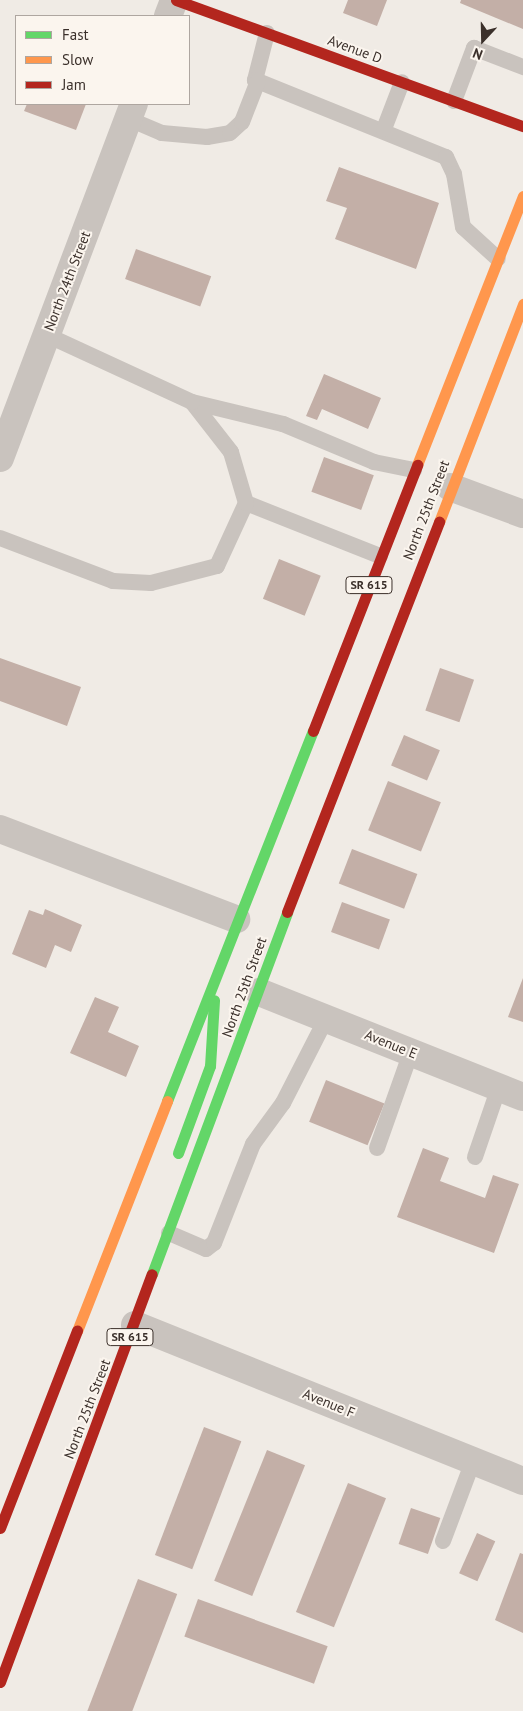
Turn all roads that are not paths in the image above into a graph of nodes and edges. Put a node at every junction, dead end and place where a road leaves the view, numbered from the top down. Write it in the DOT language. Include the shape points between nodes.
graph roads {
  1 [pos="175,0"];
  2 [pos="168,15"];
  3 [pos="266,33"];
  4 [pos="523,67"];
  5 [pos="258,81"];
  6 [pos="402,82"];
  7 [pos="454,101"];
  8 [pos="132,112"];
  9 [pos="523,126"];
  10 [pos="384,129"];
  11 [pos="523,196"];
  12 [pos="498,259"];
  13 [pos="523,304"];
  14 [pos="47,335"];
  15 [pos="192,402"];
  16 [pos="0,458"];
  17 [pos="414,470"];
  18 [pos="450,487"];
  19 [pos="246,503"];
  20 [pos="523,514"];
  21 [pos="0,538"];
  22 [pos="380,556"];
  23 [pos="0,829"];
  24 [pos="236,919"];
  25 [pos="215,973"];
  26 [pos="259,992"];
  27 [pos="326,1019"];
  28 [pos="411,1052"];
  29 [pos="511,1092"];
  30 [pos="377,1148"];
  31 [pos="475,1157"];
  32 [pos="173,1168"];
  33 [pos="169,1233"];
  34 [pos="130,1297"];
  35 [pos="135,1325"];
  36 [pos="473,1461"];
  37 [pos="523,1481"];
  38 [pos="0,1528"];
  39 [pos="443,1541"];
  40 [pos="0,1682"];
  1 -- 2 [label="street"];
  1 -- 3 [label="main road, Avenue D"];
  3 -- 5 [label="lane" via="253,76"];
  3 -- 6 [label="main road, Avenue D"];
  4 -- 7 [label="lane" via="474,48"];
  5 -- 8 [label="lane" via="242,122 230,132 207,136 162,133"];
  5 -- 10 [label="lane"];
  6 -- 7 [label="main road, Avenue D"];
  6 -- 10 [label="lane"];
  7 -- 9 [label="main road, Avenue D"];
  8 -- 14 [label="street, North 24th Street"];
  10 -- 12 [label="lane" via="446,157 454,174 462,227"];
  11 -- 12 [label="main road, North 25th Street / SR 615"];
  12 -- 17 [label="main road, North 25th Street / SR 615"];
  13 -- 18 [label="main road, North 25th Street / SR 615"];
  14 -- 15 [label="lane"];
  14 -- 16 [label="street, North 24th Street"];
  15 -- 17 [label="lane" via="283,424 374,462"];
  15 -- 19 [label="lane" via="231,452"];
  17 -- 22 [label="main road, North 25th Street / SR 615"];
  18 -- 20 [label="street"];
  18 -- 26 [label="main road, North 25th Street / SR 615"];
  19 -- 21 [label="lane" via="218,566 151,583 114,581"];
  19 -- 22 [label="lane"];
  22 -- 24 [label="main road, North 25th Street / SR 615"];
  23 -- 24 [label="street"];
  24 -- 25 [label="main road, North 25th Street / SR 615"];
  25 -- 32 [label="main road" via="210,1066"];
  25 -- 38 [label="main road, North 25th Street / SR 615"];
  26 -- 27 [label="street, Avenue E"];
  26 -- 33 [label="main road, North 25th Street / SR 615"];
  27 -- 28 [label="street, Avenue E"];
  27 -- 33 [label="lane" via="283,1103 253,1144 214,1243 206,1249"];
  28 -- 29 [label="street, Avenue E"];
  28 -- 30 [label="lane"];
  29 -- 31 [label="lane"];
  33 -- 35 [label="main road, North 25th Street / SR 615"];
  34 -- 35 [label="main road"];
  35 -- 36 [label="street, Avenue F"];
  35 -- 40 [label="main road, North 25th Street / SR 615"];
  36 -- 37 [label="street, Avenue F"];
  36 -- 39 [label="lane"];
}
